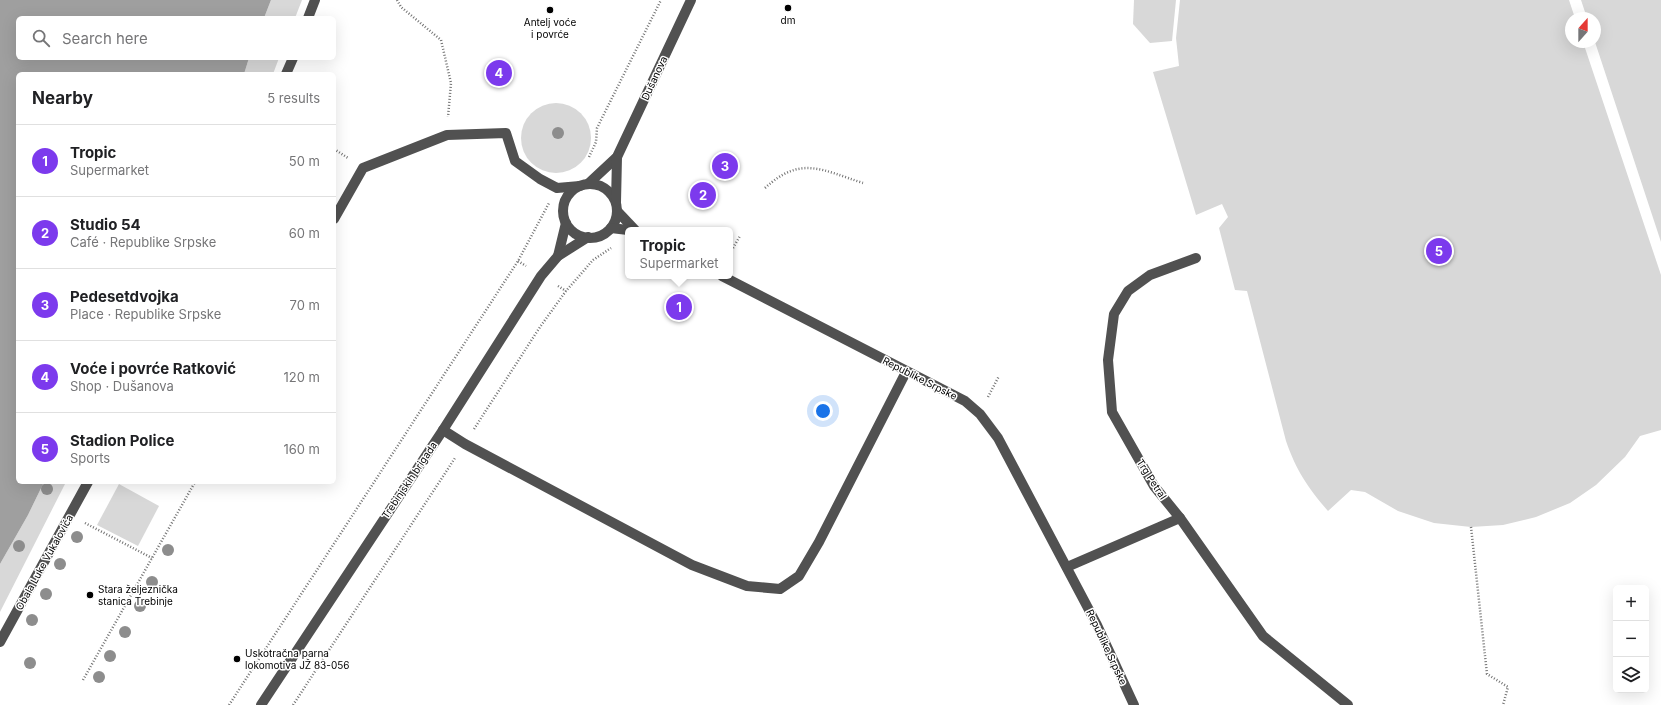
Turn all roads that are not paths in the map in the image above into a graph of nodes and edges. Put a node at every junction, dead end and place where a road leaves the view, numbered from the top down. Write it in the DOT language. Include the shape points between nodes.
graph roads {
  1 [pos="315,0"];
  2 [pos="691,0"];
  3 [pos="309,16"];
  4 [pos="292,60"];
  5 [pos="287,72"];
  6 [pos="617,157"];
  7 [pos="584,185"];
  8 [pos="557,188"];
  9 [pos="564,206"];
  10 [pos="616,206"];
  11 [pos="336,215"];
  12 [pos="566,223"];
  13 [pos="633,227"];
  14 [pos="612,228"];
  15 [pos="625,230"];
  16 [pos="588,237"];
  17 [pos="558,256"];
  18 [pos="1196,258"];
  19 [pos="728,279"];
  20 [pos="906,372"];
  21 [pos="442,430"];
  22 [pos="87,484"];
  23 [pos="1180,518"];
  24 [pos="1067,567"];
  25 [pos="0,642"];
  26 [pos="262,705"];
  27 [pos="1134,705"];
  28 [pos="1348,705"];
  1 -- 3 [label="street"];
  2 -- 6 [label="street, Dušanova"];
  4 -- 5 [label="street"];
  6 -- 7 [label="street"];
  6 -- 10 [label="street"];
  7 -- 8 [label="street"];
  7 -- 9 [label="street" via="572,191"];
  7 -- 10 [label="street" via="605,188 612,194"];
  8 -- 9 [label="street"];
  8 -- 11 [label="street" via="515,161 506,133 447,135 363,168"];
  9 -- 12 [label="street"];
  10 -- 13 [label="street"];
  10 -- 14 [label="street" via="616,220"];
  12 -- 16 [label="street" via="579,235"];
  12 -- 17 [label="street"];
  14 -- 15 [label="street"];
  14 -- 16 [label="street" via="596,237"];
  16 -- 17 [label="street"];
  17 -- 21 [label="street, Trebinjskih brigada" via="541,276"];
  18 -- 23 [label="street, Trg Petral" via="1150,275 1128,291 1114,314 1108,360 1112,412 1154,486"];
  19 -- 20 [label="street, Republike Srpske"];
  20 -- 21 [label="street" via="819,542 799,576 780,589 747,586 692,565"];
  20 -- 24 [label="street, Republike Srpske" via="965,401 980,414 998,438"];
  21 -- 26 [label="street, Trebinjskih brigada"];
  22 -- 25 [label="street, Obala Luke Vukalovića"];
  23 -- 24 [label="street"];
  23 -- 28 [label="street, Trg Petral" via="1263,636"];
  24 -- 27 [label="street, Republike Srpske"];
}
